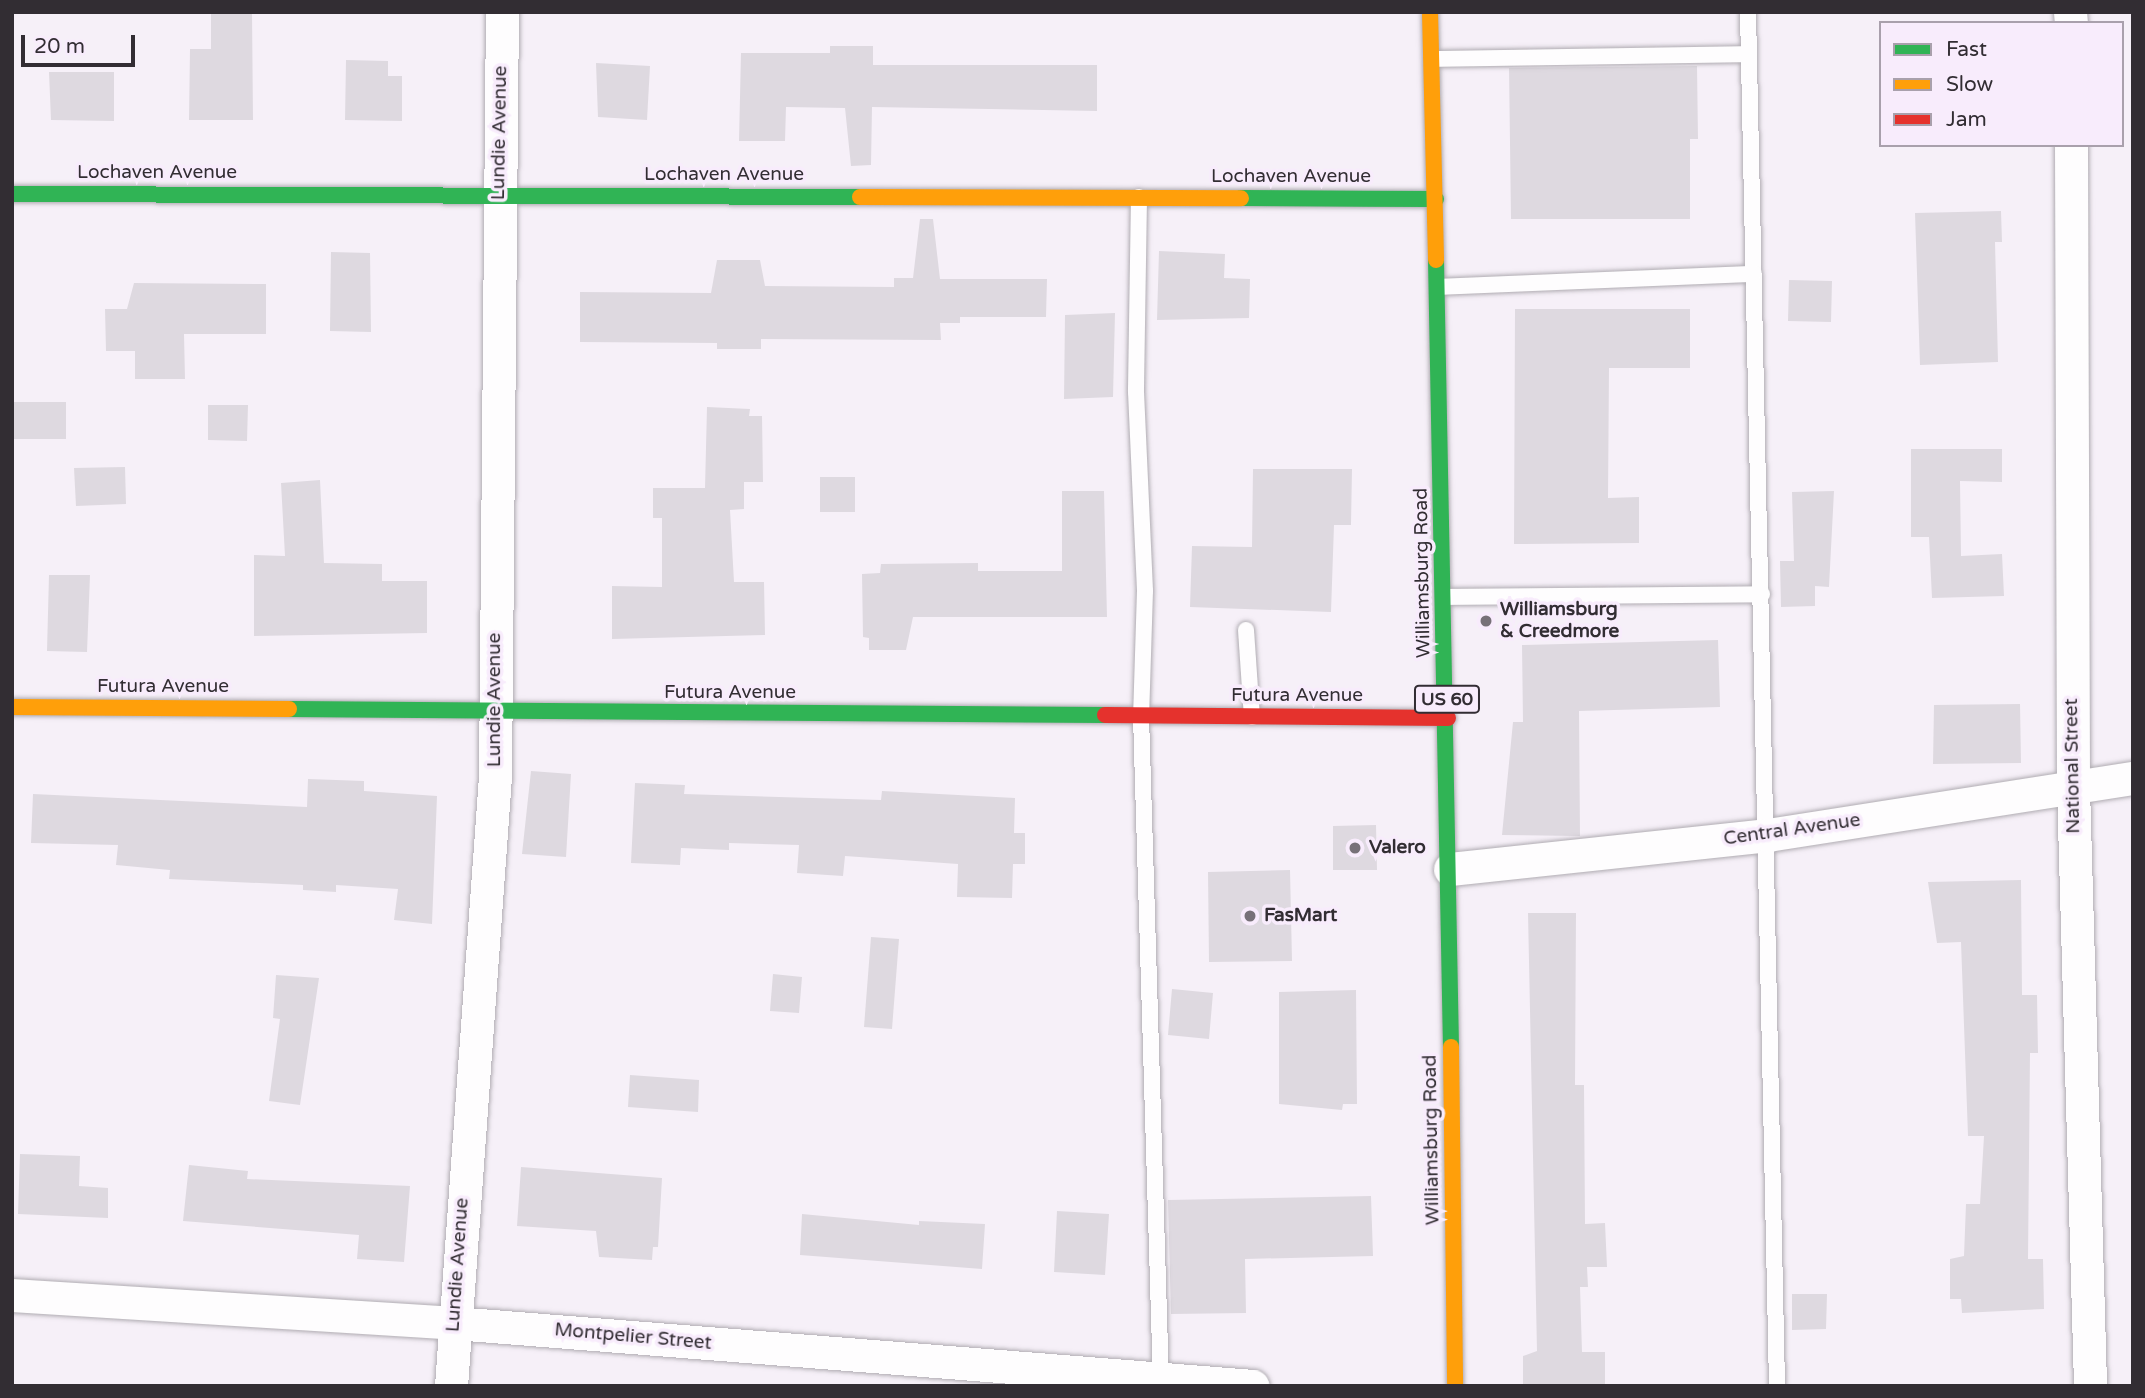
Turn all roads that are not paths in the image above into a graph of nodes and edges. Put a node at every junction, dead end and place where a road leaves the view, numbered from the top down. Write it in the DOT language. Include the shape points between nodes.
graph roads {
  1 [pos="502,12"];
  2 [pos="1430,12"];
  3 [pos="1748,12"];
  4 [pos="1749,54"];
  5 [pos="1432,59"];
  6 [pos="2071,147"];
  7 [pos="12,194"];
  8 [pos="499,195"];
  9 [pos="1139,197"];
  10 [pos="1436,199"];
  11 [pos="1754,274"];
  12 [pos="1438,287"];
  13 [pos="1762,594"];
  14 [pos="1445,597"];
  15 [pos="1246,630"];
  16 [pos="12,707"];
  17 [pos="495,712"];
  18 [pos="1141,716"];
  19 [pos="1252,717"];
  20 [pos="1448,718"];
  21 [pos="2133,778"];
  22 [pos="2073,787"];
  23 [pos="1768,835"];
  24 [pos="1450,869"];
  25 [pos="12,1295"];
  26 [pos="454,1323"];
  27 [pos="1161,1383"];
  28 [pos="451,1386"];
  29 [pos="1253,1386"];
  30 [pos="1455,1386"];
  31 [pos="1777,1386"];
  32 [pos="2090,1386"];
  1 -- 8 [label="street, Lundie Avenue"];
  2 -- 5 [label="street, Williamsburg Road / US 60"];
  3 -- 4 [label="lane"];
  4 -- 5 [label="lane"];
  4 -- 11 [label="lane"];
  5 -- 10 [label="street, Williamsburg Road / US 60"];
  6 -- 22 [label="street, National Street"];
  7 -- 8 [label="street, Lochaven Avenue"];
  8 -- 9 [label="street, Lochaven Avenue"];
  8 -- 17 [label="street, Lundie Avenue"];
  9 -- 10 [label="street, Lochaven Avenue"];
  9 -- 18 [label="lane" via="1136,392 1145,592"];
  10 -- 12 [label="street, Williamsburg Road / US 60"];
  11 -- 12 [label="lane"];
  11 -- 13 [label="lane"];
  12 -- 14 [label="street, Williamsburg Road / US 60"];
  13 -- 14 [label="lane"];
  13 -- 23 [label="lane"];
  14 -- 20 [label="street, Williamsburg Road / US 60"];
  15 -- 19 [label="lane"];
  16 -- 17 [label="street, Futura Avenue"];
  17 -- 18 [label="street, Futura Avenue"];
  17 -- 26 [label="street, Lundie Avenue" via="495,777"];
  18 -- 19 [label="street, Futura Avenue"];
  18 -- 27 [label="lane"];
  19 -- 20 [label="street, Futura Avenue"];
  20 -- 24 [label="street, Williamsburg Road / US 60"];
  21 -- 22 [label="street, Central Avenue"];
  22 -- 23 [label="street, Central Avenue"];
  22 -- 32 [label="street, National Street"];
  23 -- 24 [label="street, Central Avenue"];
  23 -- 31 [label="lane"];
  24 -- 30 [label="street, Williamsburg Road / US 60"];
  25 -- 26 [label="street, Montpelier Street"];
  26 -- 27 [label="street, Montpelier Street"];
  26 -- 28 [label="street, Lundie Avenue"];
  27 -- 29 [label="street, Montpelier Street"];
}
